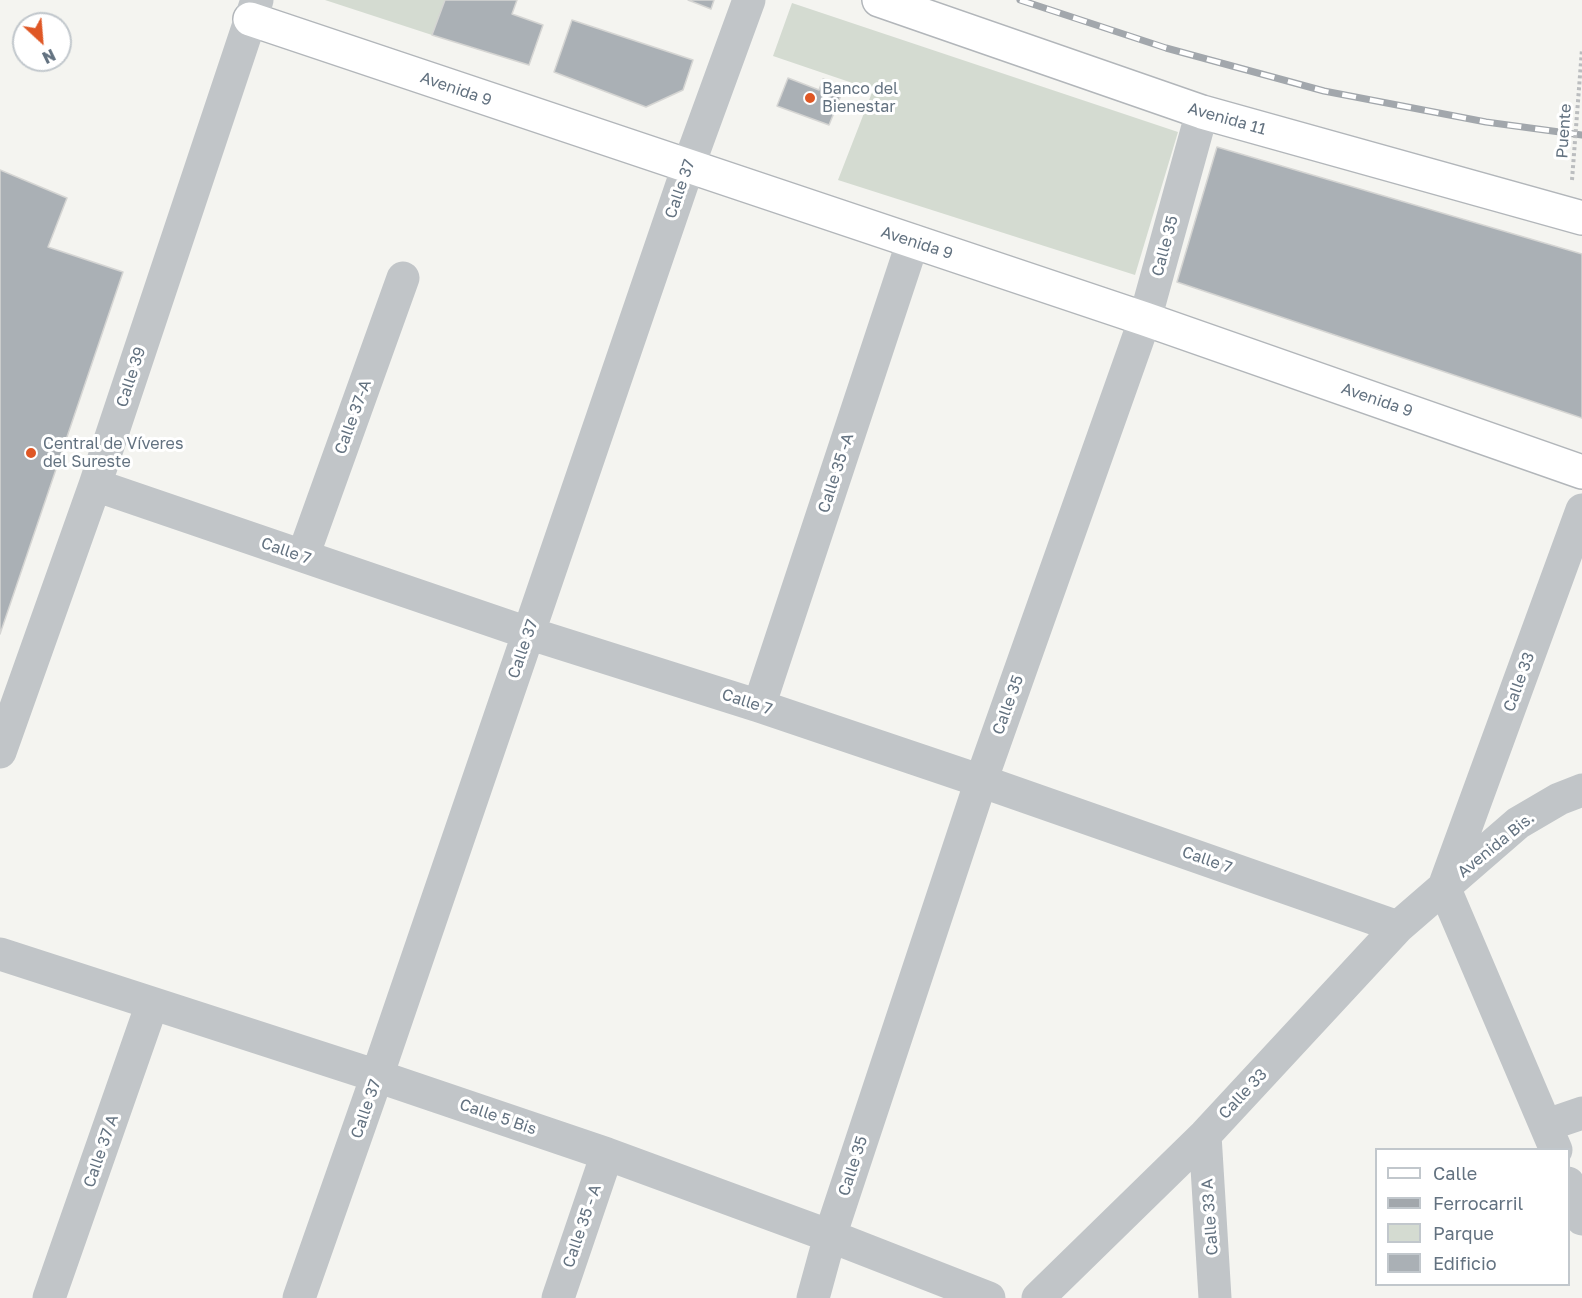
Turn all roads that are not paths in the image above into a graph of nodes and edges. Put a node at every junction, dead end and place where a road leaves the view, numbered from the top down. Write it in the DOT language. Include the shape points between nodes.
graph roads {
  1 [pos="749,0"];
  2 [pos="879,0"];
  3 [pos="253,10"];
  4 [pos="1202,112"];
  5 [pos="688,167"];
  6 [pos="1582,218"];
  7 [pos="914,241"];
  8 [pos="403,278"];
  9 [pos="1145,320"];
  10 [pos="1582,472"];
  11 [pos="95,485"];
  12 [pos="1582,510"];
  13 [pos="303,556"];
  14 [pos="528,633"];
  15 [pos="759,706"];
  16 [pos="0,752"];
  17 [pos="981,781"];
  18 [pos="1582,790"];
  19 [pos="1444,887"];
  20 [pos="1398,927"];
  21 [pos="0,954"];
  22 [pos="153,1004"];
  23 [pos="377,1076"];
  24 [pos="1582,1113"];
  25 [pos="1205,1135"];
  26 [pos="1552,1137"];
  27 [pos="607,1154"];
  28 [pos="1570,1186"];
  29 [pos="1582,1219"];
  30 [pos="830,1236"];
  31 [pos="49,1298"];
  32 [pos="298,1298"];
  33 [pos="558,1298"];
  34 [pos="813,1298"];
  35 [pos="989,1298"];
  36 [pos="1038,1298"];
  37 [pos="1215,1298"];
  1 -- 5 [label="street, Calle 37"];
  2 -- 4 [label="main road, Avenida 11"];
  3 -- 5 [label="main road, Avenida 9"];
  3 -- 11 [label="street, Calle 39"];
  4 -- 6 [label="main road, Avenida 11"];
  4 -- 9 [label="street, Calle 35"];
  5 -- 7 [label="main road, Avenida 9"];
  5 -- 14 [label="street, Calle 37"];
  7 -- 9 [label="main road, Avenida 9"];
  7 -- 15 [label="street, Calle 35 -A"];
  8 -- 13 [label="street, Calle 37-A"];
  9 -- 10 [label="main road, Avenida 9"];
  9 -- 17 [label="street, Calle 35"];
  11 -- 13 [label="street, Calle 7"];
  11 -- 16 [label="street, Calle 39"];
  12 -- 19 [label="street, Calle 33"];
  13 -- 14 [label="street, Calle 7"];
  14 -- 15 [label="street, Calle 7"];
  14 -- 23 [label="street, Calle 37"];
  15 -- 17 [label="street, Calle 7"];
  17 -- 20 [label="street, Calle 7"];
  17 -- 30 [label="street, Calle 35"];
  18 -- 19 [label="street, Avenida Bis." via="1518,823"];
  19 -- 20 [label="street, Calle 33"];
  19 -- 26 [label="street"];
  20 -- 25 [label="street, Calle 33"];
  21 -- 22 [label="street, Calle 5 Bis"];
  22 -- 23 [label="street, Calle 5 Bis"];
  22 -- 31 [label="street, Calle 37 A"];
  23 -- 27 [label="street, Calle 5 Bis"];
  23 -- 32 [label="street, Calle 37"];
  24 -- 26 [label="street"];
  25 -- 36 [label="street, Calle 33"];
  25 -- 37 [label="street, Calle 33 A"];
  27 -- 30 [label="street, Calle 5 Bis"];
  27 -- 33 [label="street, Calle 35 - A"];
  28 -- 29 [label="street"];
  30 -- 34 [label="street, Calle 35"];
  30 -- 35 [label="street, Calle 5 Bis"];
}
